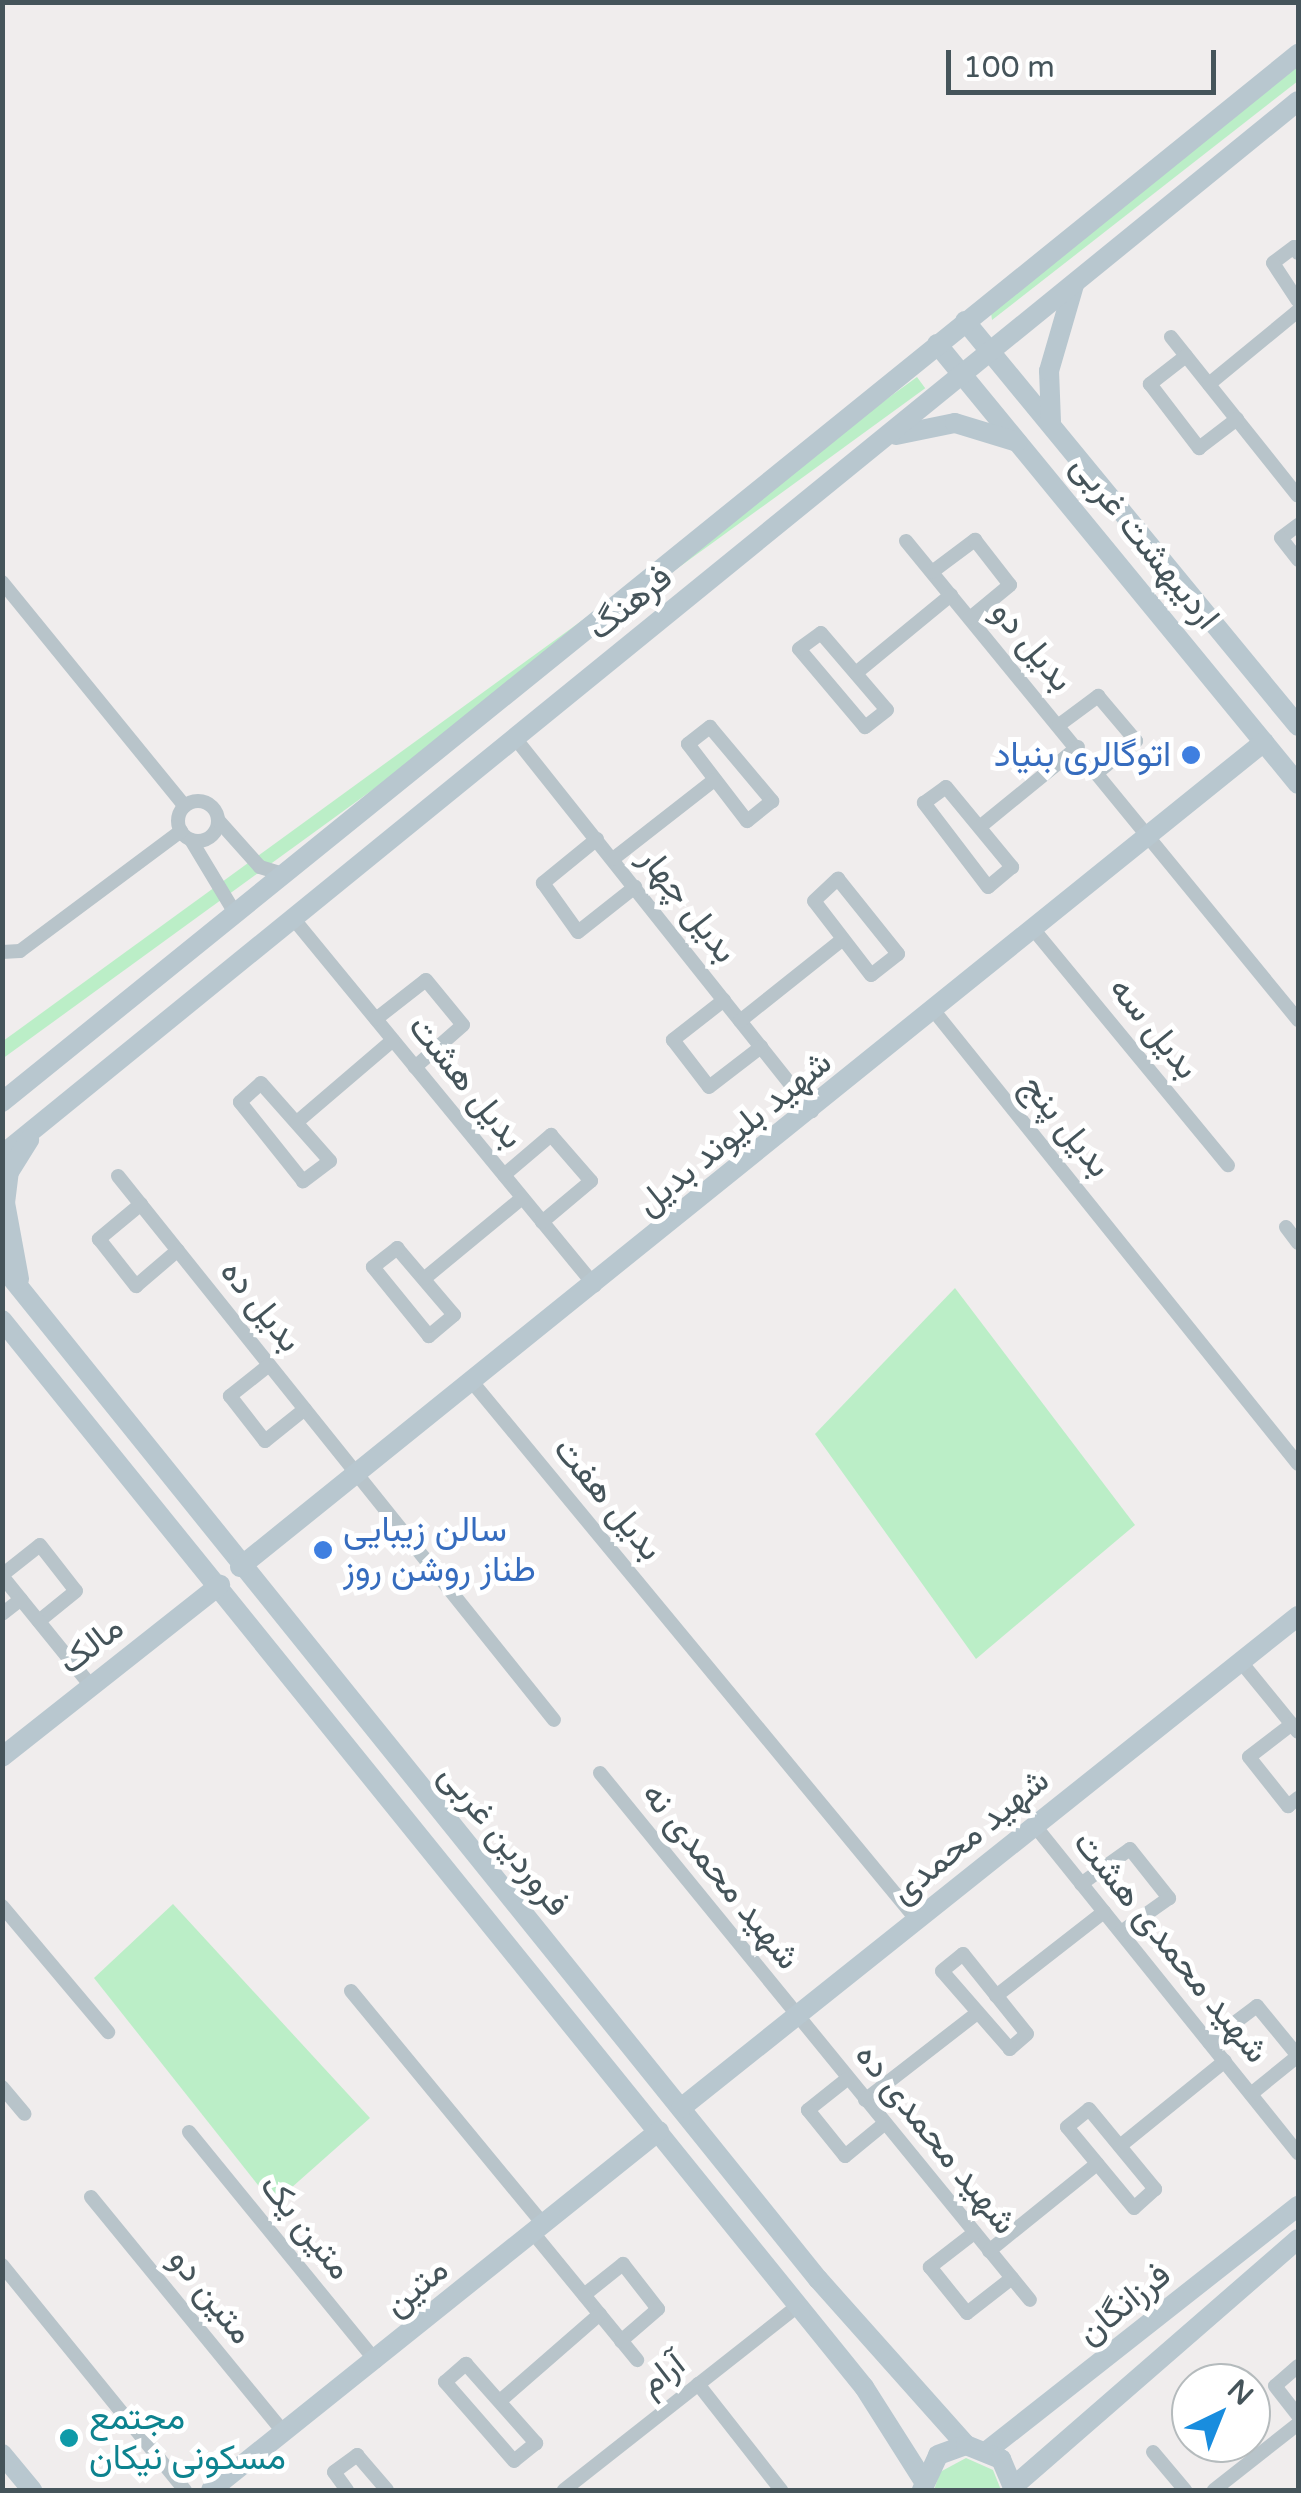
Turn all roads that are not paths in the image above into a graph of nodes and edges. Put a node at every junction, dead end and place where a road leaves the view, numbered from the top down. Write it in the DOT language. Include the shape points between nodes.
graph roads {
  1 [pos="1298,54"];
  2 [pos="1298,101"];
  3 [pos="1298,253"];
  4 [pos="1075,282"];
  5 [pos="1298,301"];
  6 [pos="1298,311"];
  7 [pos="965,321"];
  8 [pos="1172,337"];
  9 [pos="938,344"];
  10 [pos="991,350"];
  11 [pos="1186,356"];
  12 [pos="964,373"];
  13 [pos="1208,384"];
  14 [pos="1236,419"];
  15 [pos="1052,424"];
  16 [pos="884,440"];
  17 [pos="1024,445"];
  18 [pos="1298,496"];
  19 [pos="1298,525"];
  20 [pos="906,541"];
  21 [pos="1298,560"];
  22 [pos="932,572"];
  23 [pos="2,582"];
  24 [pos="951,595"];
  25 [pos="970,618"];
  26 [pos="856,673"];
  27 [pos="1297,720"];
  28 [pos="1059,725"];
  29 [pos="515,738"];
  30 [pos="1264,742"];
  31 [pos="1078,748"];
  32 [pos="1098,772"];
  33 [pos="714,780"];
  34 [pos="1298,784"];
  35 [pos="185,806"];
  36 [pos="218,820"];
  37 [pos="981,826"];
  38 [pos="1150,835"];
  39 [pos="186,836"];
  40 [pos="597,839"];
  41 [pos="613,859"];
  42 [pos="283,874"];
  43 [pos="635,887"];
  44 [pos="235,913"];
  45 [pos="292,916"];
  46 [pos="1034,930"];
  47 [pos="842,940"];
  48 [pos="2,952"];
  49 [pos="724,1000"];
  50 [pos="934,1012"];
  51 [pos="376,1019"];
  52 [pos="740,1020"];
  53 [pos="1298,1020"];
  54 [pos="393,1040"];
  55 [pos="761,1047"];
  56 [pos="415,1067"];
  57 [pos="2,1102"];
  58 [pos="812,1112"];
  59 [pos="297,1122"];
  60 [pos="38,1127"];
  61 [pos="2,1155"];
  62 [pos="1228,1165"];
  63 [pos="504,1175"];
  64 [pos="118,1176"];
  65 [pos="522,1198"];
  66 [pos="141,1204"];
  67 [pos="542,1222"];
  68 [pos="1286,1228"];
  69 [pos="1298,1243"];
  70 [pos="178,1250"];
  71 [pos="2,1266"];
  72 [pos="426,1278"];
  73 [pos="595,1286"];
  74 [pos="22,1291"];
  75 [pos="2,1320"];
  76 [pos="269,1364"];
  77 [pos="472,1383"];
  78 [pos="305,1409"];
  79 [pos="1298,1464"];
  80 [pos="357,1474"];
  81 [pos="240,1567"];
  82 [pos="2,1576"];
  83 [pos="220,1585"];
  84 [pos="20,1599"];
  85 [pos="2,1614"];
  86 [pos="1298,1616"];
  87 [pos="39,1621"];
  88 [pos="1241,1662"];
  89 [pos="90,1686"];
  90 [pos="554,1720"];
  91 [pos="1295,1728"];
  92 [pos="2,1757"];
  93 [pos="600,1773"];
  94 [pos="1298,1798"];
  95 [pos="1035,1826"];
  96 [pos="1081,1884"];
  97 [pos="2,1906"];
  98 [pos="1104,1912"];
  99 [pos="917,1920"];
  100 [pos="1121,1932"];
  101 [pos="351,1991"];
  102 [pos="996,1996"];
  103 [pos="977,2012"];
  104 [pos="796,2016"];
  105 [pos="108,2032"];
  106 [pos="1210,2042"];
  107 [pos="1298,2056"];
  108 [pos="1225,2061"];
  109 [pos="848,2079"];
  110 [pos="2,2087"];
  111 [pos="1251,2094"];
  112 [pos="865,2100"];
  113 [pos="681,2108"];
  114 [pos="25,2114"];
  115 [pos="884,2124"];
  116 [pos="659,2131"];
  117 [pos="189,2132"];
  118 [pos="1120,2146"];
  119 [pos="1298,2152"];
  120 [pos="1097,2164"];
  121 [pos="92,2197"];
  122 [pos="1298,2206"];
  123 [pos="539,2230"];
  124 [pos="974,2232"];
  125 [pos="1298,2239"];
  126 [pos="989,2251"];
  127 [pos="2,2265"];
  128 [pos="1012,2278"];
  129 [pos="584,2295"];
  130 [pos="1030,2300"];
  131 [pos="799,2305"];
  132 [pos="600,2314"];
  133 [pos="621,2340"];
  134 [pos="637,2360"];
  135 [pos="376,2361"];
  136 [pos="1298,2366"];
  137 [pos="698,2384"];
  138 [pos="501,2400"];
  139 [pos="1298,2415"];
  140 [pos="1298,2424"];
  141 [pos="285,2434"];
  142 [pos="966,2445"];
  143 [pos="988,2450"];
  144 [pos="1153,2452"];
  145 [pos="2,2454"];
  146 [pos="922,2485"];
  147 [pos="572,2488"];
  148 [pos="1014,2488"];
  149 [pos="32,2490"];
  150 [pos="185,2490"];
  151 [pos="210,2490"];
  152 [pos="347,2490"];
  153 [pos="387,2490"];
  154 [pos="782,2490"];
  155 [pos="1183,2490"];
  156 [pos="1214,2490"];
  1 -- 7 [label="main road, فرهنگ"];
  2 -- 4 [label="main road, فرهنگ"];
  3 -- 5 [label="street" via="1294,246 1273,263"];
  4 -- 10 [label="main road, فرهنگ"];
  4 -- 15 [label="main road" via="1048,372"];
  6 -- 13 [label="street"];
  7 -- 9 [label="main road, فرهنگ"];
  7 -- 10 [label="main road, اردیبهشت غربی"];
  8 -- 11 [label="street"];
  9 -- 12 [label="main road, اردیبهشت غربی"];
  9 -- 42 [label="main road, فرهنگ"];
  10 -- 12 [label="main road, فرهنگ"];
  10 -- 15 [label="main road, اردیبهشت غربی"];
  11 -- 13 [label="street"];
  11 -- 14 [label="street" via="1150,384 1199,448"];
  12 -- 16 [label="main road, فرهنگ"];
  12 -- 17 [label="main road, اردیبهشت غربی"];
  13 -- 14 [label="street"];
  14 -- 18 [label="street"];
  15 -- 27 [label="main road, اردیبهشت غربی"];
  16 -- 17 [label="main road" via="956,423"];
  16 -- 29 [label="main road, فرهنگ"];
  17 -- 30 [label="main road, اردیبهشت غربی"];
  19 -- 21 [label="street" via="1280,538"];
  20 -- 22 [label="street, بدیل دو"];
  22 -- 24 [label="street, بدیل دو"];
  22 -- 25 [label="street" via="974,540 1010,584"];
  23 -- 35 [label="street"];
  24 -- 25 [label="street, بدیل دو"];
  24 -- 26 [label="street"];
  25 -- 28 [label="street, بدیل دو"];
  26 -- 26 [label="street" via="887,710 865,727 799,649 821,633"];
  28 -- 31 [label="street, بدیل دو"];
  28 -- 32 [label="street" via="1098,696 1123,726 1136,742"];
  29 -- 40 [label="street, بدیل چهار"];
  29 -- 45 [label="main road, فرهنگ"];
  30 -- 34 [label="main road, اردیبهشت غربی"];
  30 -- 38 [label="main road, شهید بلیوند بدیل"];
  31 -- 32 [label="street, بدیل دو"];
  31 -- 37 [label="street"];
  32 -- 38 [label="street, بدیل دو"];
  33 -- 33 [label="street" via="748,821 772,801 710,727 688,744"];
  33 -- 41 [label="street"];
  35 -- 36 [label="street" via="208,804"];
  35 -- 39 [label="street"];
  36 -- 39 [label="street" via="210,837"];
  36 -- 42 [label="street" via="260,866"];
  37 -- 37 [label="street" via="1012,867 988,887 924,803 946,787"];
  38 -- 46 [label="main road, شهید بلیوند بدیل"];
  38 -- 53 [label="street, بدیل دو"];
  39 -- 44 [label="street"];
  39 -- 48 [label="street" via="20,951"];
  40 -- 41 [label="street, بدیل چهار"];
  40 -- 43 [label="street" via="542,883 578,932"];
  41 -- 43 [label="street, بدیل چهار"];
  42 -- 44 [label="main road, فرهنگ"];
  43 -- 49 [label="street, بدیل چهار"];
  44 -- 57 [label="main road, فرهنگ"];
  45 -- 51 [label="street, بدیل هشت"];
  45 -- 60 [label="main road, فرهنگ"];
  46 -- 50 [label="main road, شهید بلیوند بدیل"];
  46 -- 62 [label="street, بدیل سه"];
  47 -- 47 [label="street" via="871,976 898,954 838,878 814,900"];
  47 -- 52 [label="street"];
  49 -- 52 [label="street, بدیل چهار"];
  49 -- 55 [label="street" via="673,1040 708,1086"];
  50 -- 58 [label="main road, شهید بلیوند بدیل"];
  50 -- 79 [label="street, بدیل پنج"];
  51 -- 54 [label="street, بدیل هشت"];
  51 -- 56 [label="street" via="426,980 463,1025"];
  52 -- 55 [label="street, بدیل چهار"];
  54 -- 56 [label="street, بدیل هشت"];
  54 -- 59 [label="street"];
  55 -- 58 [label="street, بدیل چهار"];
  56 -- 63 [label="street, بدیل هشت"];
  58 -- 73 [label="main road, شهید بلیوند بدیل"];
  59 -- 59 [label="street" via="330,1161 303,1182 240,1102 261,1083"];
  60 -- 61 [label="main road, فرهنگ"];
  60 -- 74 [label="main road" via="10,1172 5,1203"];
  63 -- 65 [label="street, بدیل هشت"];
  63 -- 67 [label="street" via="550,1135 591,1180"];
  64 -- 66 [label="street, بدیل ده"];
  65 -- 67 [label="street, بدیل هشت"];
  65 -- 72 [label="street"];
  66 -- 70 [label="street, بدیل ده"];
  66 -- 70 [label="street" via="98,1239 126,1274 136,1286"];
  67 -- 73 [label="street, بدیل هشت"];
  68 -- 69 [label="street"];
  70 -- 76 [label="street, بدیل ده"];
  71 -- 74 [label="main road, فروردین غربی"];
  72 -- 72 [label="street" via="454,1316 430,1336 373,1267 397,1248"];
  73 -- 77 [label="main road, شهید بلیوند بدیل"];
  74 -- 81 [label="main road, فروردین غربی"];
  75 -- 83 [label="main road, فروردین غربی"];
  76 -- 78 [label="street, بدیل ده"];
  76 -- 78 [label="street" via="230,1396 265,1441"];
  77 -- 80 [label="main road, شهید بلیوند بدیل"];
  77 -- 99 [label="street, بدیل هفت"];
  78 -- 80 [label="street, بدیل ده"];
  80 -- 81 [label="main road, شهید بلیوند بدیل"];
  80 -- 90 [label="street, بدیل ده"];
  81 -- 113 [label="main road, فروردین غربی"];
  82 -- 84 [label="street"];
  82 -- 87 [label="street" via="40,1545 76,1592"];
  83 -- 89 [label="main road, مالک"];
  83 -- 116 [label="main road, فروردین غربی"];
  84 -- 85 [label="street"];
  84 -- 87 [label="street"];
  86 -- 88 [label="main road, شهید محمدی"];
  87 -- 89 [label="street"];
  88 -- 91 [label="street"];
  88 -- 95 [label="main road, شهید محمدی"];
  89 -- 92 [label="main road, مالک"];
  91 -- 94 [label="street" via="1249,1757 1288,1806"];
  93 -- 104 [label="street, شهید محمدی نه"];
  95 -- 96 [label="street, شهید محمدی هشت"];
  95 -- 99 [label="main road, شهید محمدی"];
  96 -- 98 [label="street, شهید محمدی هشت"];
  96 -- 100 [label="street" via="1130,1849 1169,1898"];
  97 -- 105 [label="street"];
  98 -- 100 [label="street, شهید محمدی هشت"];
  98 -- 102 [label="street"];
  99 -- 104 [label="main road, شهید محمدی"];
  100 -- 106 [label="street, شهید محمدی هشت"];
  101 -- 123 [label="street"];
  102 -- 103 [label="street" via="1026,2036 1007,2049"];
  102 -- 103 [label="street" via="963,1954 942,1968"];
  103 -- 112 [label="street"];
  104 -- 109 [label="street, شهید محمدی ده"];
  104 -- 113 [label="main road, شهید محمدی"];
  106 -- 107 [label="street" via="1257,2006"];
  106 -- 108 [label="street, شهید محمدی هشت"];
  107 -- 111 [label="street"];
  108 -- 111 [label="street, شهید محمدی هشت"];
  108 -- 118 [label="street"];
  109 -- 112 [label="street, شهید محمدی ده"];
  109 -- 115 [label="street" via="808,2110 845,2156"];
  110 -- 114 [label="street"];
  111 -- 119 [label="street, شهید محمدی هشت"];
  112 -- 115 [label="street, شهید محمدی ده"];
  113 -- 142 [label="main road, فروردین غربی"];
  115 -- 124 [label="street, شهید محمدی ده"];
  116 -- 123 [label="main road, متین"];
  116 -- 131 [label="main road, فروردین غربی"];
  117 -- 135 [label="street, متین یک"];
  118 -- 120 [label="street" via="1089,2109 1068,2124"];
  118 -- 120 [label="street" via="1154,2193 1133,2208"];
  120 -- 126 [label="street"];
  121 -- 141 [label="street, متین دو"];
  122 -- 143 [label="main road, فرزانگان"];
  123 -- 129 [label="street"];
  123 -- 135 [label="main road, متین"];
  124 -- 126 [label="street, شهید محمدی ده"];
  124 -- 128 [label="street" via="930,2267 967,2313"];
  125 -- 148 [label="main road, فرزانگان"];
  126 -- 128 [label="street, شهید محمدی ده"];
  127 -- 150 [label="street"];
  128 -- 130 [label="street, شهید محمدی ده"];
  129 -- 132 [label="street"];
  129 -- 133 [label="street" via="622,2264 658,2310"];
  131 -- 137 [label="street, آرام"];
  131 -- 146 [label="main road, فروردین غربی"];
  132 -- 133 [label="street"];
  132 -- 138 [label="street"];
  133 -- 134 [label="street"];
  135 -- 141 [label="main road, متین"];
  136 -- 139 [label="street" via="1274,2386"];
  137 -- 147 [label="street, آرام"];
  137 -- 154 [label="street"];
  138 -- 138 [label="street" via="536,2442 514,2461 445,2382 466,2364"];
  140 -- 156 [label="street"];
  141 -- 151 [label="main road, متین"];
  142 -- 143 [label="main road"];
  142 -- 146 [label="main road" via="938,2455"];
  143 -- 148 [label="main road"];
  144 -- 155 [label="street"];
  145 -- 149 [label="main road"];
  152 -- 153 [label="street" via="334,2472 357,2455"];
}
